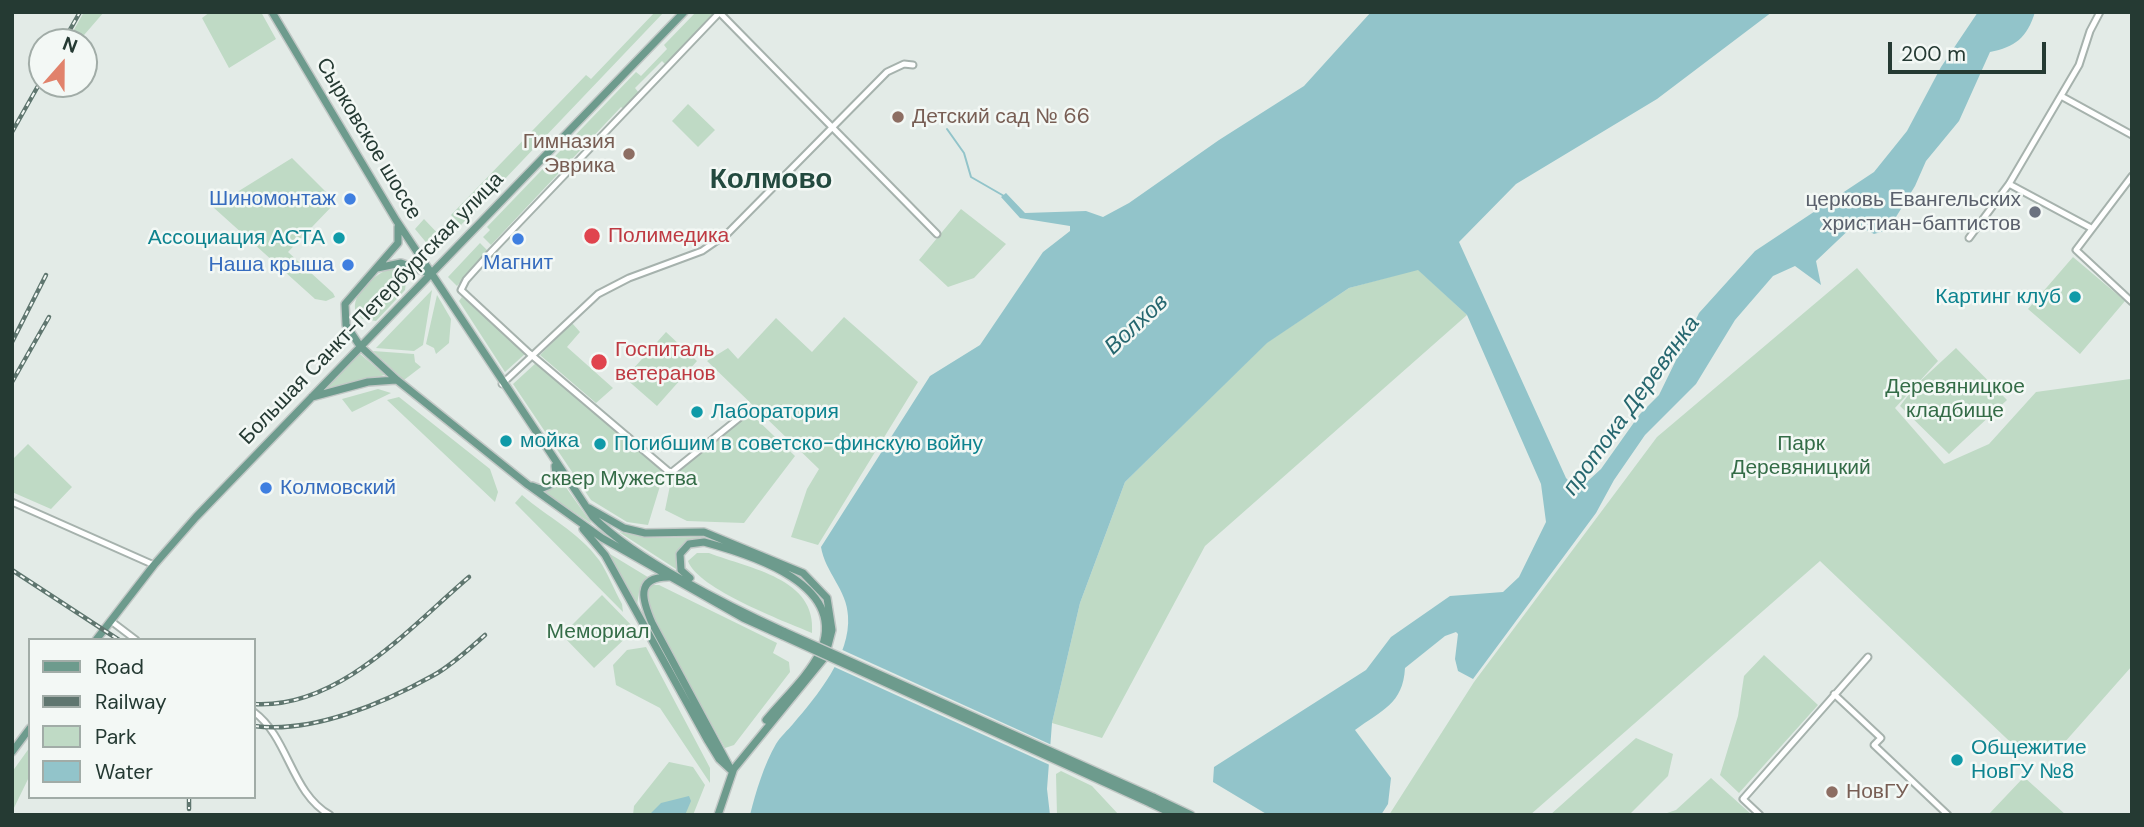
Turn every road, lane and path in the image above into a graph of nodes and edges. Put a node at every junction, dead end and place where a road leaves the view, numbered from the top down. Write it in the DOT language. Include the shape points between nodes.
graph roads {
  1 [pos="272,12"];
  2 [pos="684,12"];
  3 [pos="719,12"];
  4 [pos="2101,12"];
  5 [pos="914,65"];
  6 [pos="2061,96"];
  7 [pos="832,129"];
  8 [pos="2132,135"];
  9 [pos="2132,176"];
  10 [pos="2009,184"];
  11 [pos="396,220"];
  12 [pos="2091,228"];
  13 [pos="937,234"];
  14 [pos="1969,238"];
  15 [pos="374,270"];
  16 [pos="430,273"];
  17 [pos="2132,302"];
  18 [pos="352,338"];
  19 [pos="360,346"];
  20 [pos="532,356"];
  21 [pos="348,359"];
  22 [pos="397,380"];
  23 [pos="502,384"];
  24 [pos="311,397"];
  25 [pos="749,410"];
  26 [pos="553,460"];
  27 [pos="528,485"];
  28 [pos="12,502"];
  29 [pos="582,503"];
  30 [pos="573,519"];
  31 [pos="154,565"];
  32 [pos="669,577"];
  33 [pos="700,589"];
  34 [pos="111,621"];
  35 [pos="784,634"];
  36 [pos="98,638"];
  37 [pos="133,638"];
  38 [pos="1868,657"];
  39 [pos="1834,694"];
  40 [pos="256,713"];
  41 [pos="28,731"];
  42 [pos="12,752"];
  43 [pos="732,771"];
  44 [pos="1151,800"];
  45 [pos="330,815"];
  46 [pos="718,815"];
  47 [pos="1175,815"];
  48 [pos="1191,815"];
  49 [pos="1760,815"];
  50 [pos="1948,815"];
  1 -- 11 [label="main road, Сырковское шоссе"];
  2 -- 16 [label="main road, Большая Санкт-Петербургская улица"];
  3 -- 7 [label="street"];
  3 -- 20 [label="street" via="462,285 464,295"];
  4 -- 6 [label="street"];
  5 -- 7 [label="street" via="887,72"];
  6 -- 8 [label="street"];
  6 -- 10 [label="street"];
  7 -- 13 [label="street"];
  7 -- 20 [label="street" via="728,233 702,251 598,294"];
  9 -- 12 [label="street"];
  10 -- 12 [label="street"];
  10 -- 14 [label="street"];
  11 -- 15 [label="main road" via="398,243"];
  11 -- 16 [label="main road, Сырковское шоссе"];
  12 -- 17 [label="street" via="2076,250"];
  15 -- 16 [label="main road" via="401,263"];
  15 -- 18 [label="main road" via="345,304 344,319"];
  16 -- 19 [label="main road, Большая Санкт-Петербургская улица"];
  16 -- 23 [label="main road, Сырковское шоссе"];
  18 -- 19 [label="main road"];
  18 -- 21 [label="main road"];
  19 -- 21 [label="main road, Большая Санкт-Петербургская улица"];
  19 -- 22 [label="main road"];
  20 -- 23 [label="street"];
  20 -- 25 [label="street" via="673,472"];
  21 -- 24 [label="main road, Большая Санкт-Петербургская улица"];
  22 -- 24 [label="main road" via="368,382"];
  22 -- 27 [label="main road"];
  23 -- 26 [label="main road, Сырковское шоссе"];
  24 -- 31 [label="main road, Большая Санкт-Петербургская улица"];
  26 -- 27 [label="main road" via="556,474 550,485 540,489"];
  26 -- 29 [label="main road, Сырковское шоссе"];
  27 -- 30 [label="main road"];
  28 -- 31 [label="street"];
  29 -- 33 [label="main road" via="604,528"];
  29 -- 43 [label="main road" via="624,528 715,536 803,573 827,598 832,630 825,657"];
  30 -- 32 [label="main road"];
  30 -- 43 [label="main road" via="605,555 708,741"];
  31 -- 34 [label="main road, Большая Санкт-Петербургская улица"];
  32 -- 35 [label="main road" via="743,618"];
  32 -- 43 [label="main road" via="650,582 642,591 645,606"];
  33 -- 35 [label="main road"];
  33 -- 43 [label="main road" via="679,561 684,548 696,542 715,545 805,585 815,594 823,613 825,632 817,658 757,731"];
  34 -- 36 [label="main road, Большая Санкт-Петербургская улица"];
  34 -- 37 [label="street"];
  35 -- 44 [label="main road, bridge"];
  38 -- 39 [label="street"];
  39 -- 49 [label="street" via="1743,799"];
  39 -- 50 [label="street" via="1881,738 1874,745"];
  40 -- 45 [label="street" via="265,720 310,800"];
  41 -- 42 [label="main road"];
  43 -- 46 [label="main road"];
  44 -- 47 [label="main road"];
  44 -- 48 [label="main road"];
}
